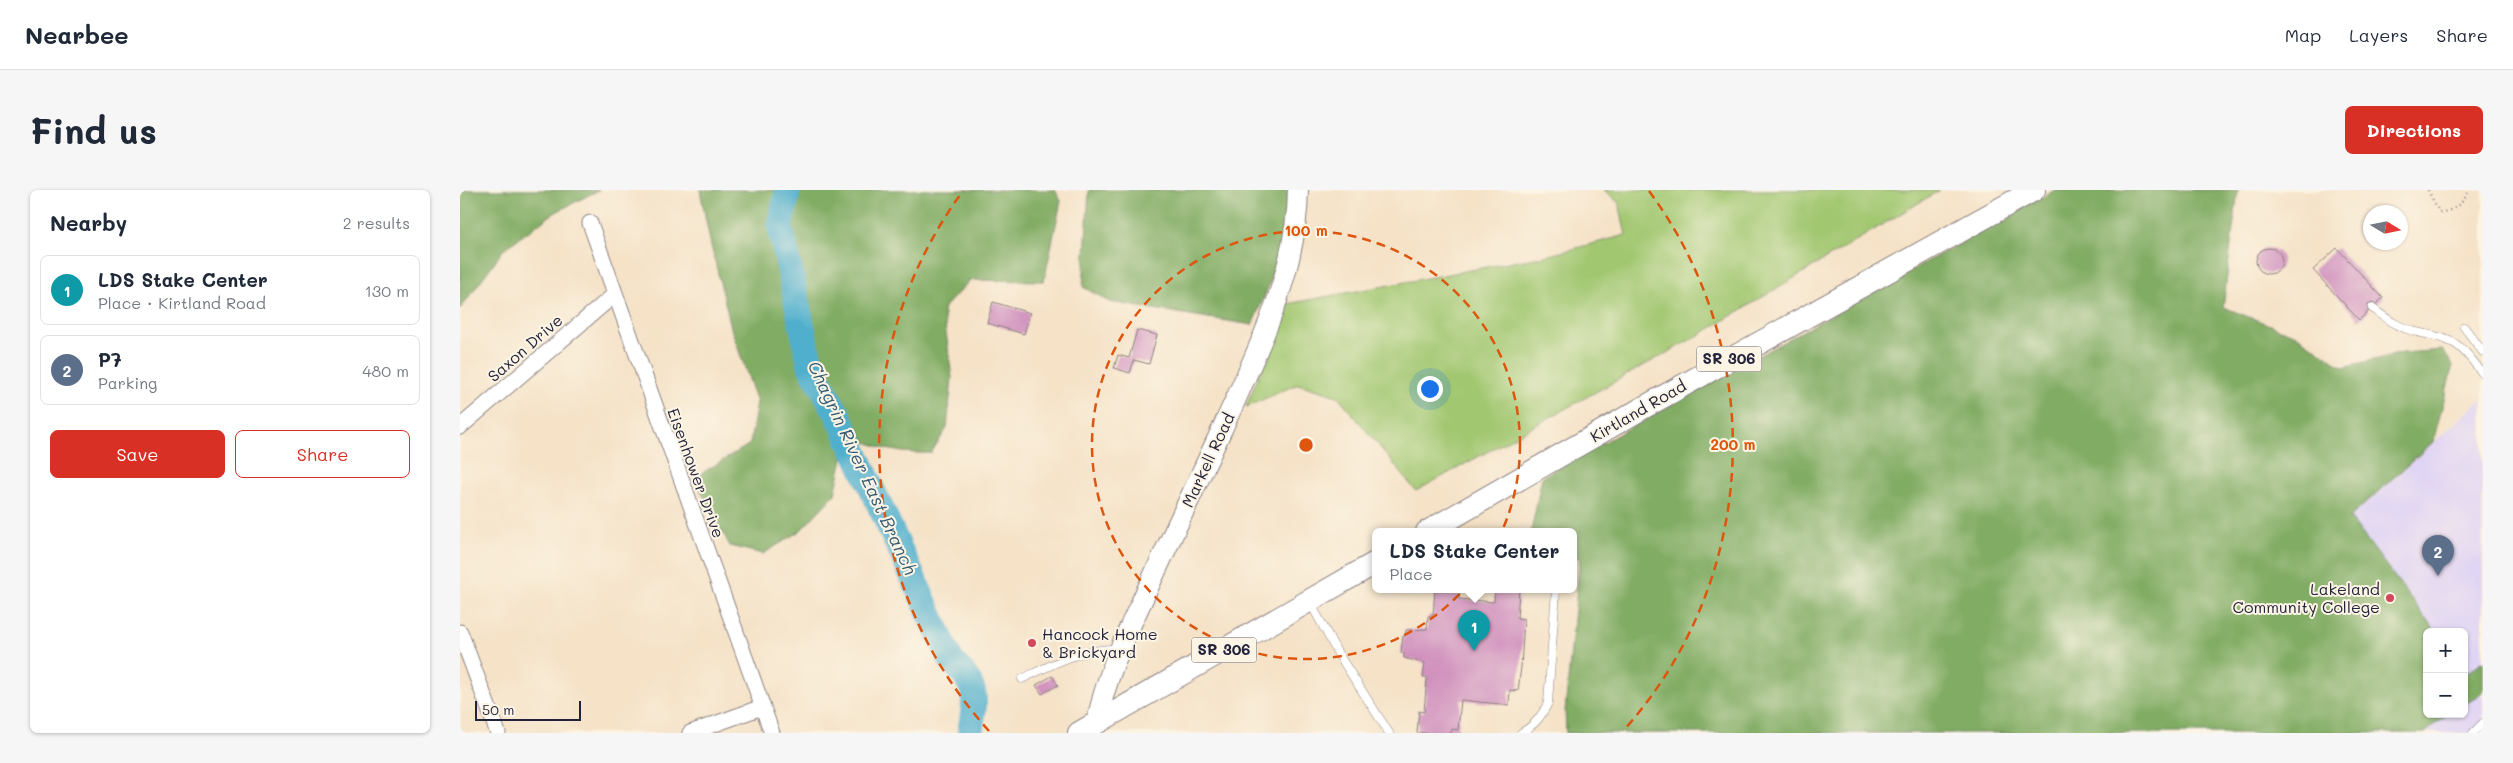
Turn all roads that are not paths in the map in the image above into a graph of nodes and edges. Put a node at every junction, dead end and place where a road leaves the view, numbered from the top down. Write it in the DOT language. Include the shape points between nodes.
graph roads {
  1 [pos="1298,190"];
  2 [pos="2034,190"];
  3 [pos="590,223"];
  4 [pos="614,295"];
  5 [pos="2372,308"];
  6 [pos="2464,327"];
  7 [pos="2483,352"];
  8 [pos="2483,374"];
  9 [pos="460,427"];
  10 [pos="1434,528"];
  11 [pos="1372,564"];
  12 [pos="1556,593"];
  13 [pos="1309,601"];
  14 [pos="460,632"];
  15 [pos="1119,649"];
  16 [pos="1022,679"];
  17 [pos="762,707"];
  18 [pos="2483,724"];
  19 [pos="1088,728"];
  20 [pos="498,733"];
  21 [pos="690,733"];
  22 [pos="772,733"];
  23 [pos="1389,733"];
  24 [pos="1521,733"];
  25 [pos="2472,733"];
  1 -- 15 [label="street, Markell Road" via="1292,248 1273,310 1231,409"];
  2 -- 10 [label="main road, Kirtland Road / SR 306"];
  3 -- 4 [label="street, Eisenhower Drive"];
  4 -- 9 [label="street, Saxon Drive"];
  4 -- 17 [label="street, Eisenhower Drive"];
  5 -- 8 [label="lane" via="2411,331 2456,344"];
  6 -- 7 [label="lane"];
  11 -- 13 [label="main road, SR 306"];
  12 -- 24 [label="lane" via="1548,703 1542,716"];
  13 -- 19 [label="main road, SR 306"];
  13 -- 23 [label="lane"];
  14 -- 20 [label="street"];
  15 -- 16 [label="lane" via="1083,652"];
  15 -- 19 [label="street, Markell Road"];
  17 -- 21 [label="street"];
  17 -- 22 [label="street, Eisenhower Drive"];
  18 -- 25 [label="lane"];
}
